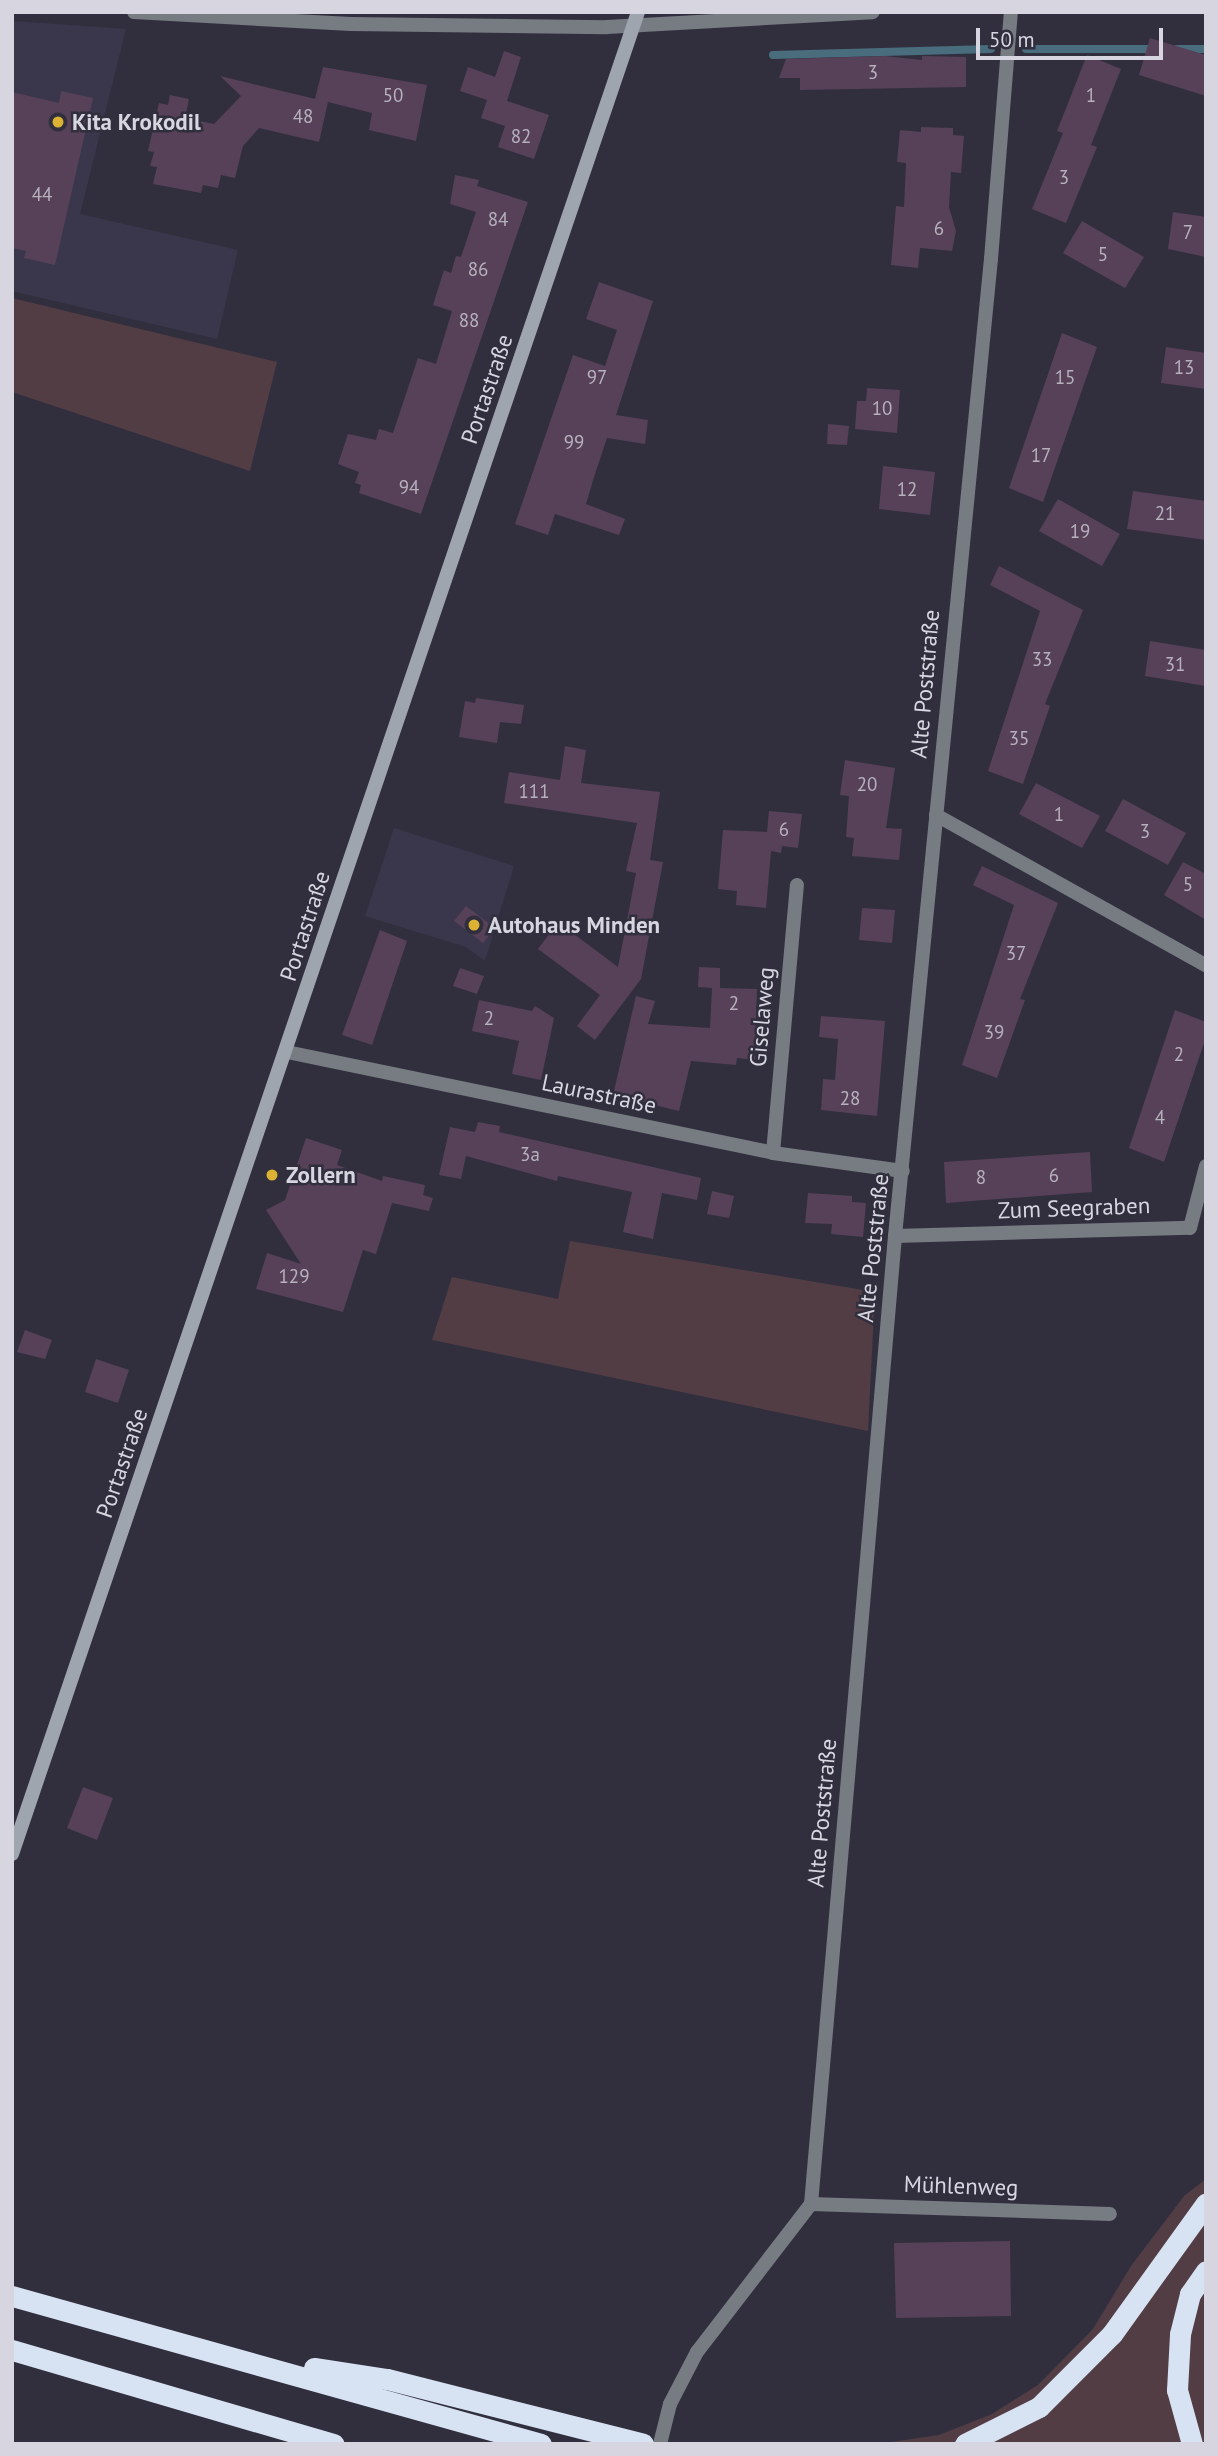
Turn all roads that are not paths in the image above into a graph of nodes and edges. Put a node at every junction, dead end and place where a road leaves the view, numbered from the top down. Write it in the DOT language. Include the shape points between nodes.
graph roads {
  1 [pos="134,12"];
  2 [pos="873,12"];
  3 [pos="1011,12"];
  4 [pos="351,18"];
  5 [pos="636,19"];
  6 [pos="936,815"];
  7 [pos="797,885"];
  8 [pos="1206,965"];
  9 [pos="287,1052"];
  10 [pos="773,1153"];
  11 [pos="1206,1166"];
  12 [pos="903,1171"];
  13 [pos="895,1236"];
  14 [pos="12,1854"];
  15 [pos="1206,2203"];
  16 [pos="811,2204"];
  17 [pos="1110,2214"];
  18 [pos="1206,2271"];
  19 [pos="12,2296"];
  20 [pos="12,2350"];
  21 [pos="222,2354"];
  22 [pos="331,2442"];
  23 [pos="642,2443"];
  24 [pos="541,2444"];
  25 [pos="660,2444"];
  26 [pos="965,2444"];
  27 [pos="1192,2444"];
  1 -- 4 [label="street"];
  2 -- 5 [label="street"];
  3 -- 6 [label="street, Alte Poststraße"];
  4 -- 5 [label="street"];
  5 -- 9 [label="main road, Portastraße"];
  6 -- 8 [label="street"];
  6 -- 12 [label="street, Alte Poststraße"];
  7 -- 10 [label="street, Giselaweg"];
  9 -- 10 [label="street, Laurastraße"];
  9 -- 14 [label="main road, Portastraße"];
  10 -- 12 [label="street, Laurastraße"];
  11 -- 13 [label="street, Zum Seegraben" via="1190,1228"];
  12 -- 13 [label="street, Alte Poststraße"];
  13 -- 16 [label="street, Alte Poststraße"];
  15 -- 26 [label="highway" via="1112,2334 1039,2407"];
  16 -- 17 [label="street, Mühlenweg"];
  16 -- 25 [label="street" via="697,2352 670,2404"];
  18 -- 27 [label="highway" via="1190,2294 1180,2334 1177,2390"];
  19 -- 21 [label="highway"];
  20 -- 22 [label="highway"];
  21 -- 23 [label="highway" via="387,2379"];
  21 -- 24 [label="highway"];
}
